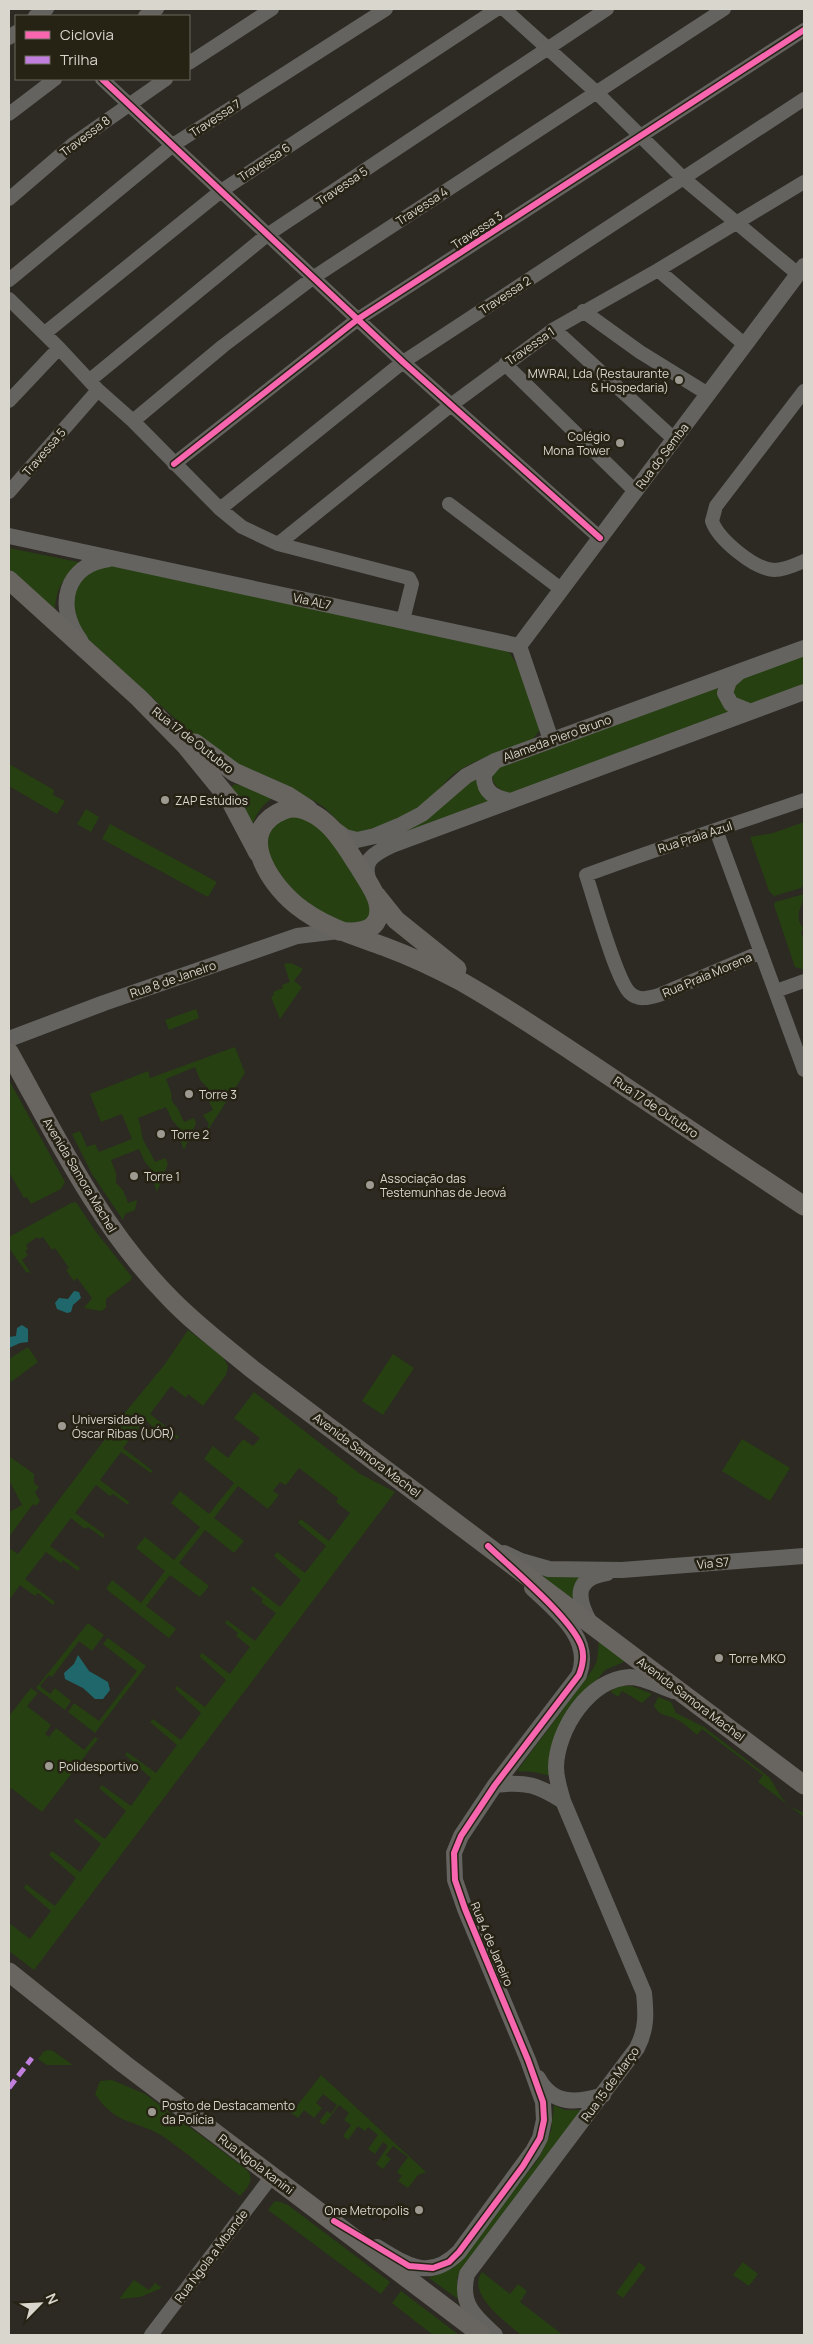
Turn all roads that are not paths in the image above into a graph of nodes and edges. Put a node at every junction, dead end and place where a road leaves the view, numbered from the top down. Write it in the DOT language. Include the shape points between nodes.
graph roads {
  1 [pos="272,9"];
  2 [pos="386,9"];
  3 [pos="497,9"];
  4 [pos="504,9"];
  5 [pos="607,9"];
  6 [pos="724,9"];
  7 [pos="804,30"];
  8 [pos="548,48"];
  9 [pos="190,63"];
  10 [pos="54,80"];
  11 [pos="103,80"];
  12 [pos="164,80"];
  13 [pos="596,92"];
  14 [pos="804,99"];
  15 [pos="127,104"];
  16 [pos="9,114"];
  17 [pos="641,138"];
  18 [pos="173,145"];
  19 [pos="684,179"];
  20 [pos="804,182"];
  21 [pos="221,191"];
  22 [pos="9,199"];
  23 [pos="735,223"];
  24 [pos="267,235"];
  25 [pos="658,270"];
  26 [pos="801,270"];
  27 [pos="314,277"];
  28 [pos="9,280"];
  29 [pos="10,302"];
  30 [pos="583,311"];
  31 [pos="358,319"];
  32 [pos="554,329"];
  33 [pos="45,333"];
  34 [pos="745,345"];
  35 [pos="59,348"];
  36 [pos="403,362"];
  37 [pos="505,364"];
  38 [pos="94,385"];
  39 [pos="804,391"];
  40 [pos="708,394"];
  41 [pos="9,401"];
  42 [pos="451,405"];
  43 [pos="133,421"];
  44 [pos="674,439"];
  45 [pos="174,464"];
  46 [pos="9,492"];
  47 [pos="635,492"];
  48 [pos="449,504"];
  49 [pos="220,509"];
  50 [pos="9,536"];
  51 [pos="600,538"];
  52 [pos="278,544"];
  53 [pos="114,558"];
  54 [pos="804,561"];
  55 [pos="9,580"];
  56 [pos="561,589"];
  57 [pos="403,620"];
  58 [pos="519,646"];
  59 [pos="804,648"];
  60 [pos="91,653"];
  61 [pos="738,673"];
  62 [pos="801,696"];
  63 [pos="139,698"];
  64 [pos="751,712"];
  65 [pos="551,740"];
  66 [pos="495,761"];
  67 [pos="804,800"];
  68 [pos="511,801"];
  69 [pos="326,823"];
  70 [pos="716,830"];
  71 [pos="264,865"];
  72 [pos="586,875"];
  73 [pos="372,889"];
  74 [pos="339,932"];
  75 [pos="761,952"];
  76 [pos="804,981"];
  77 [pos="776,991"];
  78 [pos="507,1008"];
  79 [pos="9,1039"];
  80 [pos="9,1052"];
  81 [pos="804,1070"];
  82 [pos="804,1206"];
  83 [pos="488,1546"];
  84 [pos="804,1556"];
  85 [pos="622,1570"];
  86 [pos="589,1621"];
  87 [pos="685,1695"];
  88 [pos="496,1785"];
  89 [pos="804,1785"];
  90 [pos="563,1801"];
  91 [pos="9,1972"];
  92 [pos="528,2060"];
  93 [pos="603,2095"];
  94 [pos="272,2176"];
  95 [pos="334,2221"];
  96 [pos="150,2335"];
  97 [pos="482,2335"];
  98 [pos="495,2335"];
  1 -- 9 [label="street"];
  2 -- 18 [label="street, Travessa 7"];
  3 -- 21 [label="street, Travessa 6"];
  4 -- 8 [label="street"];
  5 -- 8 [label="street, Travessa 5"];
  6 -- 13 [label="street, Travessa 4"];
  7 -- 17 [label="street, Travessa 3"];
  8 -- 13 [label="street"];
  8 -- 24 [label="street, Travessa 5"];
  10 -- 16 [label="street"];
  11 -- 15 [label="street"];
  12 -- 15 [label="street, Travessa 8"];
  13 -- 17 [label="street"];
  13 -- 27 [label="street, Travessa 4"];
  14 -- 19 [label="street, Travessa 2"];
  15 -- 18 [label="street"];
  15 -- 22 [label="street, Travessa 8" via="73,144"];
  17 -- 19 [label="street"];
  17 -- 31 [label="street, Travessa 3"];
  18 -- 21 [label="street"];
  18 -- 28 [label="street, Travessa 7"];
  19 -- 23 [label="street"];
  19 -- 36 [label="street, Travessa 2"];
  20 -- 23 [label="street, Travessa 1"];
  21 -- 24 [label="street"];
  21 -- 33 [label="street, Travessa 6"];
  23 -- 25 [label="street, Travessa 1"];
  23 -- 26 [label="street"];
  24 -- 27 [label="street"];
  24 -- 38 [label="street, Travessa 5"];
  25 -- 30 [label="street, Travessa 1"];
  25 -- 34 [label="street"];
  26 -- 34 [label="street, Rua do Semba"];
  27 -- 31 [label="street"];
  27 -- 43 [label="street, Travessa 4"];
  29 -- 33 [label="street"];
  30 -- 32 [label="street, Travessa 1"];
  30 -- 40 [label="street" via="640,352"];
  31 -- 36 [label="street"];
  31 -- 45 [label="street, Travessa 3"];
  32 -- 37 [label="street, Travessa 1"];
  32 -- 44 [label="street"];
  33 -- 35 [label="street"];
  34 -- 40 [label="street, Rua do Semba"];
  35 -- 38 [label="street"];
  35 -- 41 [label="street"];
  36 -- 42 [label="street"];
  36 -- 49 [label="street, Travessa 2"];
  37 -- 42 [label="street, Travessa 1"];
  37 -- 47 [label="street"];
  38 -- 43 [label="street"];
  38 -- 46 [label="street, Travessa 5"];
  39 -- 54 [label="street" via="716,506 712,521 718,534 759,566 775,570"];
  40 -- 44 [label="street, Rua do Semba"];
  42 -- 51 [label="street"];
  42 -- 52 [label="street, Travessa 1"];
  43 -- 45 [label="street"];
  44 -- 47 [label="street, Rua do Semba"];
  45 -- 49 [label="street"];
  47 -- 51 [label="street, Rua do Semba"];
  48 -- 56 [label="street"];
  49 -- 52 [label="street" via="242,527"];
  50 -- 53 [label="street, Via AL7"];
  51 -- 56 [label="street, Rua do Semba"];
  52 -- 57 [label="street" via="409,578 412,584"];
  53 -- 57 [label="street, Via AL7"];
  53 -- 60 [label="street" via="97,561 81,570 67,591 66,607 71,628"];
  55 -- 60 [label="main road, Rua 17 de Outubro"];
  56 -- 58 [label="street, Rua do Semba"];
  57 -- 58 [label="street, Via AL7"];
  58 -- 65 [label="street"];
  59 -- 61 [label="street, Alameda Piero Bruno"];
  60 -- 63 [label="main road, Rua 17 de Outubro"];
  61 -- 64 [label="street" via="729,681 725,693 730,704"];
  61 -- 65 [label="street, Alameda Piero Bruno"];
  62 -- 64 [label="street"];
  63 -- 69 [label="main road, Rua 17 de Outubro" via="220,764 247,780 288,796"];
  63 -- 71 [label="main road, Rua 17 de Outubro" via="219,785"];
  64 -- 68 [label="street"];
  65 -- 66 [label="street, Alameda Piero Bruno"];
  66 -- 68 [label="street" via="484,774 486,788 498,798"];
  66 -- 69 [label="street, Alameda Piero Bruno" via="457,782 422,814 375,836 350,840"];
  67 -- 70 [label="street, Rua Praia Azul"];
  68 -- 73 [label="street" via="381,850 370,858 367,867"];
  69 -- 71 [label="main road" via="296,808 276,814 266,823 257,843 258,855"];
  69 -- 73 [label="main road" via="346,847"];
  70 -- 72 [label="street, Rua Praia Azul"];
  70 -- 75 [label="street"];
  71 -- 74 [label="main road, Rua 17 de Outubro" via="296,904"];
  72 -- 75 [label="street, Rua Praia Morena" via="619,976 630,994 639,998 659,995"];
  73 -- 74 [label="main road" via="379,910 374,925 358,933"];
  73 -- 78 [label="main road, Rua 17 de Outubro" via="396,920"];
  74 -- 78 [label="main road, Rua 17 de Outubro" via="422,961"];
  74 -- 79 [label="street, Rua 8 de Janeiro" via="298,936"];
  75 -- 77 [label="street"];
  76 -- 77 [label="street"];
  77 -- 81 [label="street"];
  78 -- 82 [label="main road, Rua 17 de Outubro"];
  80 -- 83 [label="main road, Avenida Samora Machel" via="83,1185 128,1252 165,1294 252,1369"];
  83 -- 85 [label="street, Via S7" via="539,1567"];
  83 -- 86 [label="main road, Avenida Samora Machel"];
  83 -- 88 [label="street, Rua 4 de Janeiro" via="576,1635 582,1647 583,1663 579,1675"];
  84 -- 85 [label="street, Via S7"];
  85 -- 86 [label="street, Via S7" via="599,1574 584,1584 579,1598"];
  86 -- 87 [label="main road, Avenida Samora Machel"];
  87 -- 89 [label="main road, Avenida Samora Machel"];
  87 -- 90 [label="street, Rua 15 de Março" via="633,1677 610,1680 601,1685 580,1709 560,1744 556,1769"];
  88 -- 90 [label="street" via="530,1784"];
  88 -- 92 [label="street, Rua 4 de Janeiro" via="461,1836 454,1852 453,1866 464,1909"];
  90 -- 93 [label="street, Rua 15 de Março" via="644,1993 647,2015 642,2039"];
  91 -- 94 [label="main road, Rua Ngola kanini"];
  92 -- 93 [label="street, Rua 4 de Janeiro" via="540,2081 557,2097 580,2102"];
  92 -- 95 [label="street, Rua 4 de Janeiro" via="543,2102 540,2138 523,2166 449,2262 433,2268 410,2266"];
  93 -- 98 [label="street, Rua 15 de Março" via="467,2274 464,2287 473,2315"];
  94 -- 95 [label="main road, Rua Ngola kanini"];
  94 -- 96 [label="street, Rua Ngola a Mbande"];
  95 -- 97 [label="main road, Rua Ngola kanini"];
}
